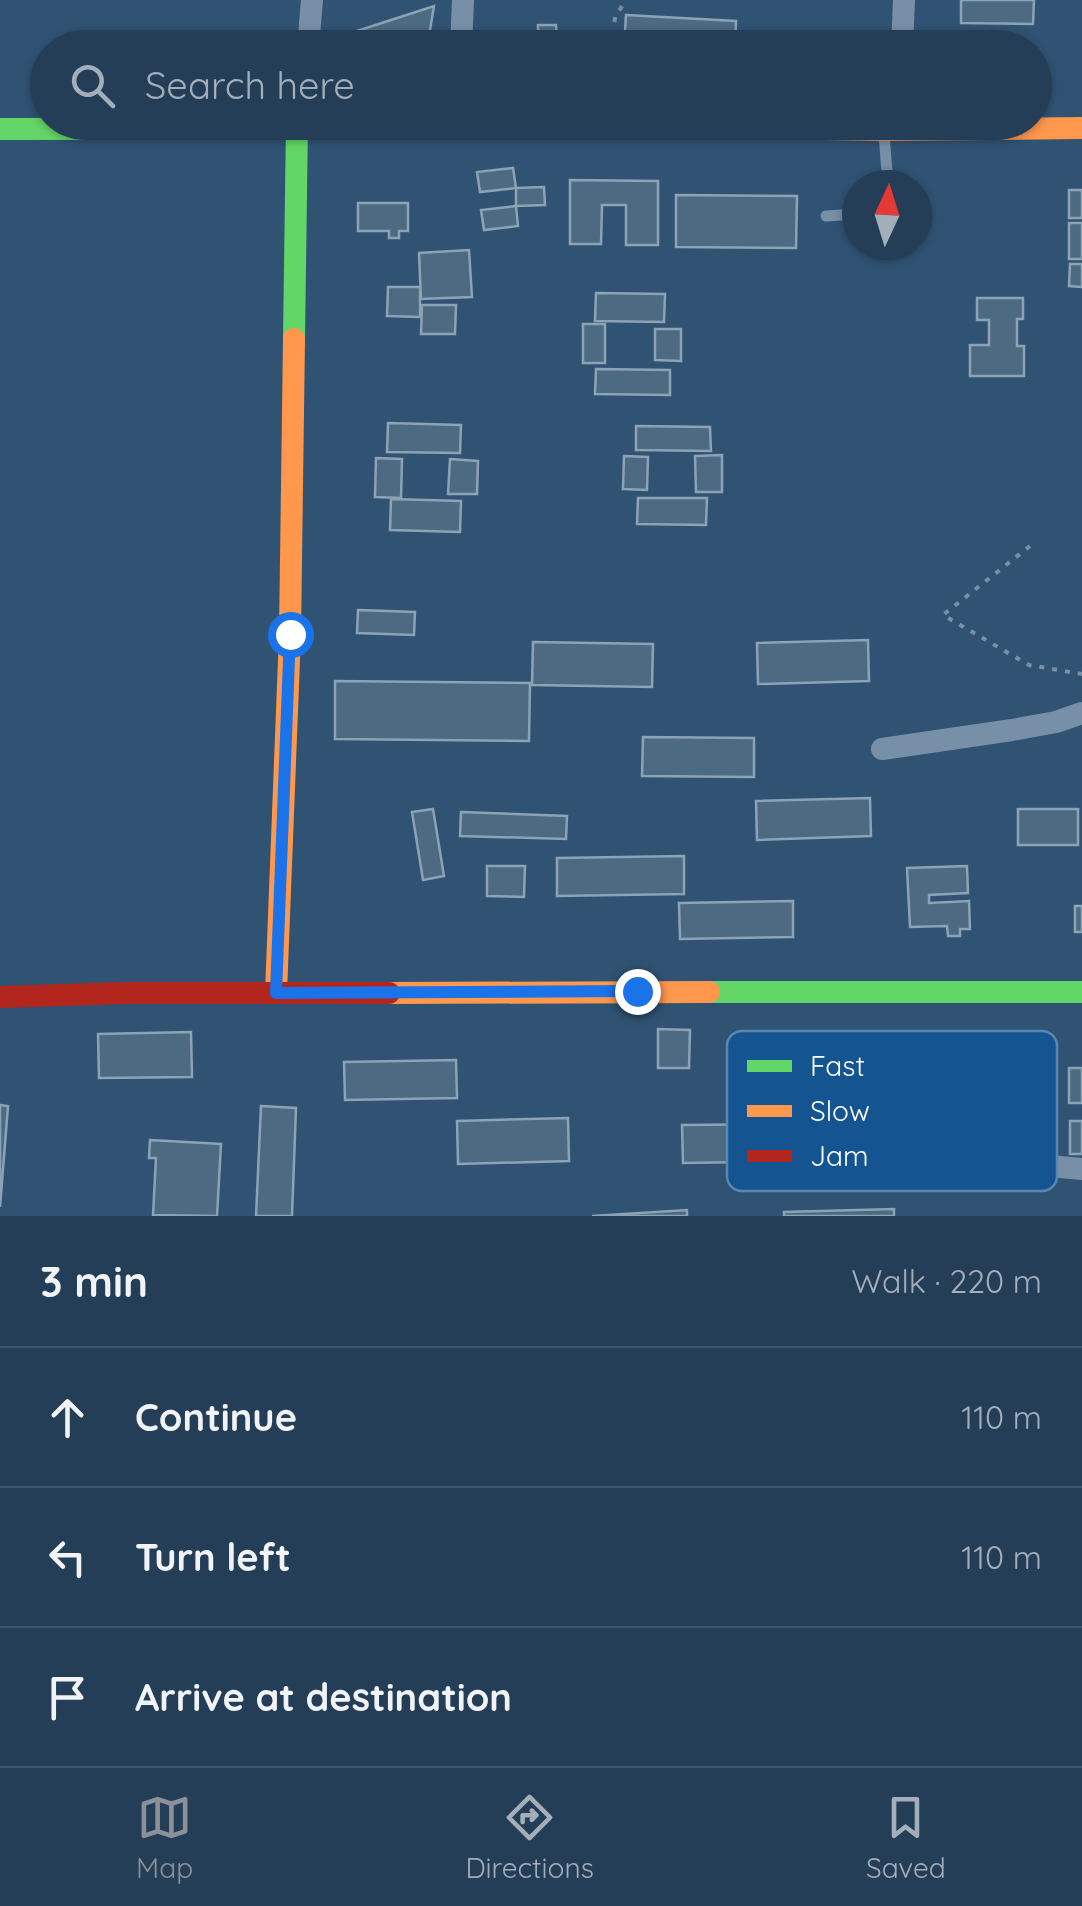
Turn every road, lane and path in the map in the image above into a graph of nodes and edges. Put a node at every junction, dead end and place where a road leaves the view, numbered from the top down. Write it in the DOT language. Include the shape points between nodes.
graph roads {
  1 [pos="312,0"];
  2 [pos="463,0"];
  3 [pos="626,0"];
  4 [pos="904,0"];
  5 [pos="310,30"];
  6 [pos="462,30"];
  7 [pos="614,30"];
  8 [pos="903,30"];
  9 [pos="1052,128"];
  10 [pos="1082,128"];
  11 [pos="0,129"];
  12 [pos="30,129"];
  13 [pos="296,140"];
  14 [pos="888,140"];
  15 [pos="888,170"];
  16 [pos="842,215"];
  17 [pos="826,216"];
  18 [pos="1030,546"];
  19 [pos="1082,674"];
  20 [pos="1082,712"];
  21 [pos="882,749"];
  22 [pos="1082,992"];
  23 [pos="276,993"];
  24 [pos="0,998"];
  25 [pos="1057,1167"];
  26 [pos="1082,1169"];
  1 -- 5 [label="street"];
  2 -- 6 [label="street"];
  3 -- 7 [label="path"];
  4 -- 8 [label="street"];
  9 -- 10 [label="street"];
  11 -- 12 [label="street"];
  13 -- 23 [label="street" via="290,634"];
  14 -- 15 [label="lane"];
  16 -- 17 [label="lane"];
  18 -- 19 [label="path" via="943,616 1029,665"];
  20 -- 21 [label="street"];
  22 -- 23 [label="street"];
  23 -- 24 [label="street"];
  25 -- 26 [label="street"];
}
